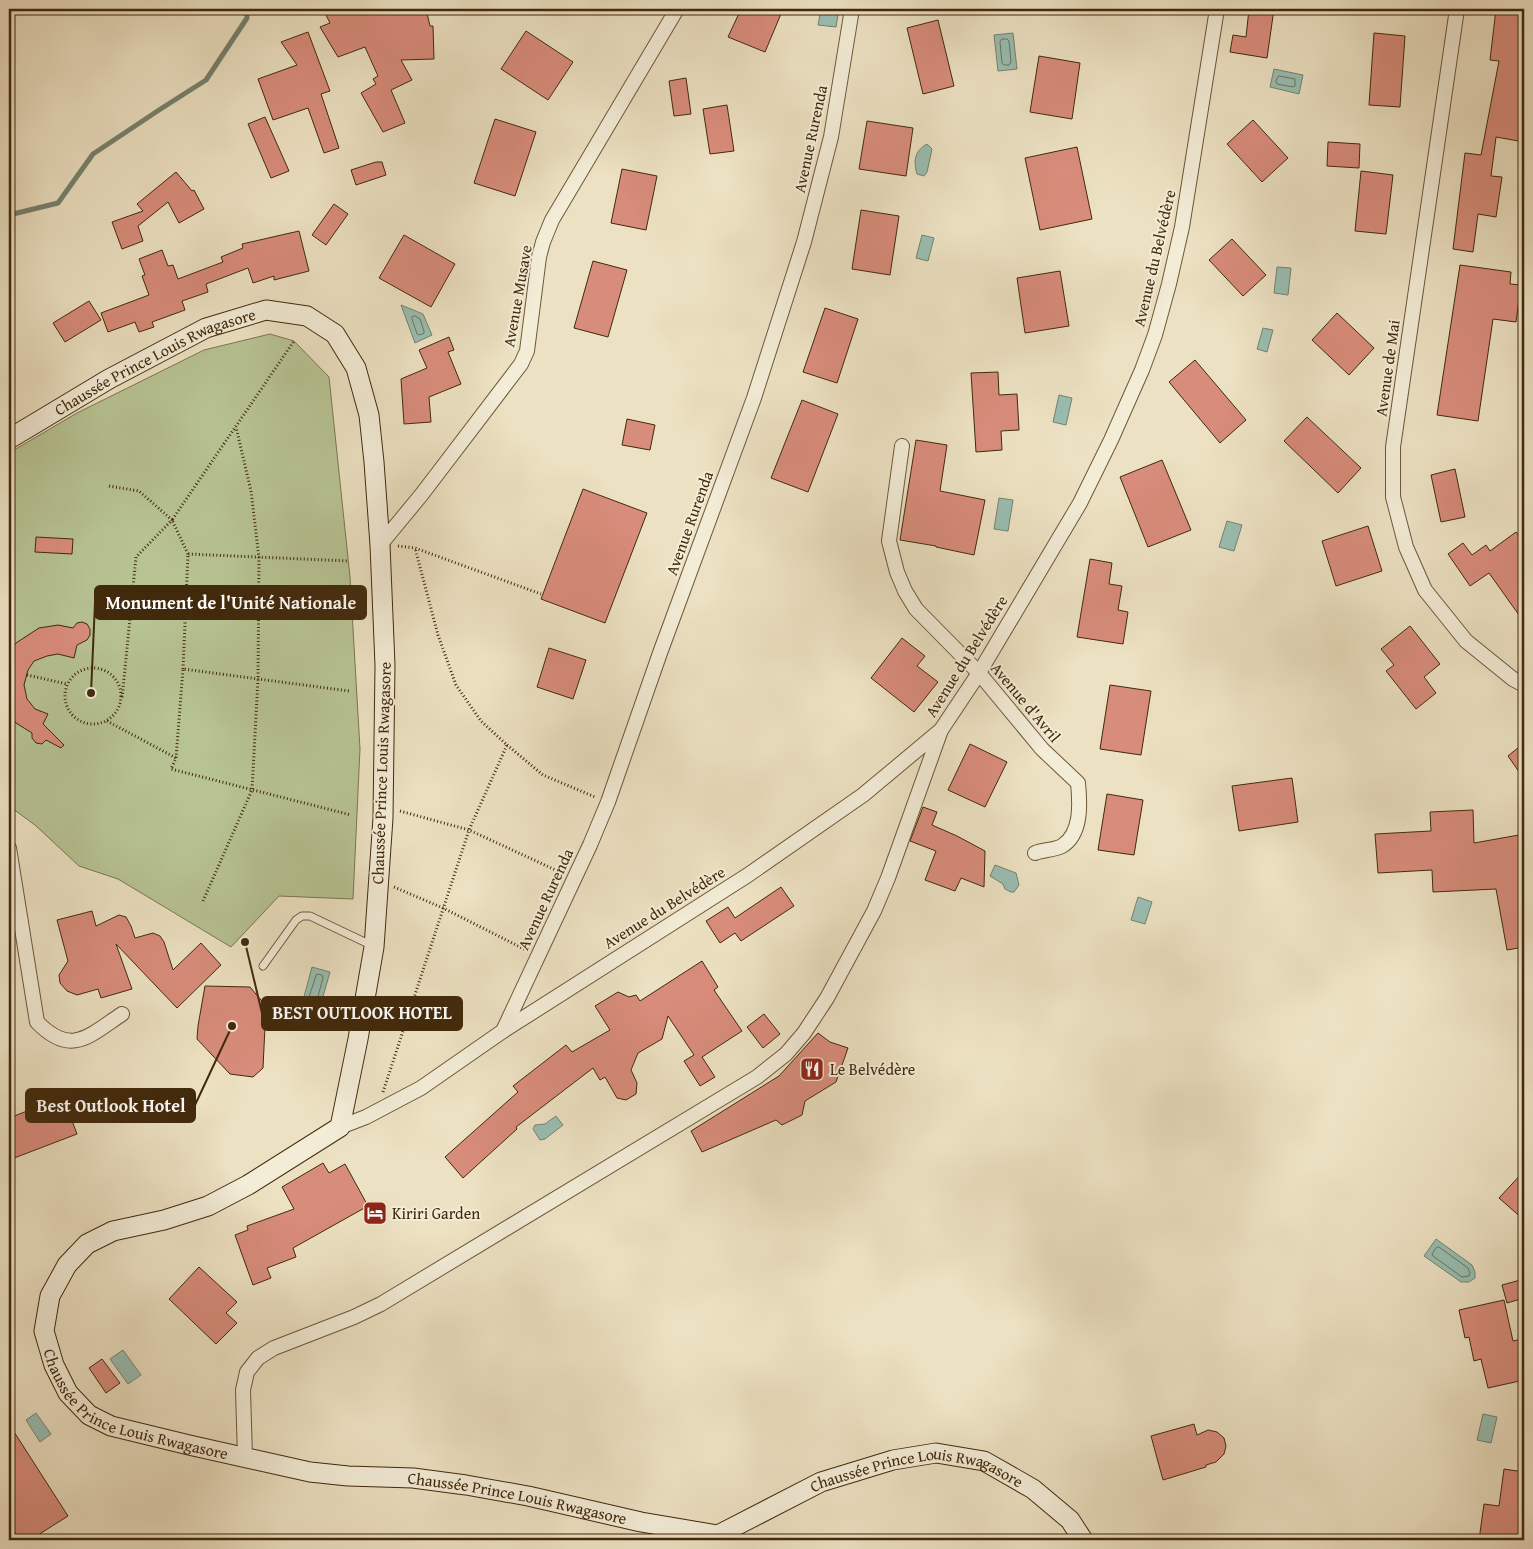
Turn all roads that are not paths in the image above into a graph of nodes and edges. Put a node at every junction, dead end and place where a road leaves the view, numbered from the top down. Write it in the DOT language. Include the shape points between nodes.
graph roads {
  1 [pos="677,9"];
  2 [pos="852,9"];
  3 [pos="1217,9"];
  4 [pos="1457,9"];
  5 [pos="9,439"];
  6 [pos="902,446"];
  7 [pos="380,545"];
  8 [pos="979,673"];
  9 [pos="1524,685"];
  10 [pos="941,730"];
  11 [pos="9,848"];
  12 [pos="1034,852"];
  13 [pos="374,947"];
  14 [pos="263,966"];
  15 [pos="122,1014"];
  16 [pos="503,1031"];
  17 [pos="340,1127"];
  18 [pos="245,1458"];
  19 [pos="716,1538"];
  20 [pos="1082,1540"];
  1 -- 7 [label="street, Avenue Musave" via="557,212 543,242 527,351 521,364"];
  2 -- 16 [label="street, Avenue Rurenda" via="831,137 804,242 754,398 608,802"];
  3 -- 8 [label="street, Avenue du Belvédère" via="1182,227 1151,344 1111,440 1080,503"];
  4 -- 9 [label="street, Avenue de Mai" via="1393,447 1393,498 1406,547 1425,590 1466,641"];
  5 -- 7 [label="street, Chaussée Prince Louis Rwagasore" via="109,379 206,328 266,310 307,316 335,334 356,368 369,415"];
  6 -- 8 [label="street, Avenue d'Avril" via="889,541 897,572 916,609"];
  7 -- 13 [label="street, Chaussée Prince Louis Rwagasore" via="385,665 383,806"];
  8 -- 10 [label="street, Avenue du Belvédère"];
  8 -- 12 [label="street, Avenue d'Avril" via="1042,749 1078,783 1079,815 1073,835 1062,846"];
  10 -- 16 [label="street, Avenue du Belvédère" via="863,794 748,875"];
  10 -- 18 [label="street" via="874,911 826,998 786,1054 758,1078 381,1304 354,1318 274,1348 258,1358 246,1372 243,1390"];
  11 -- 15 [label="street" via="37,1022 63,1041 85,1039"];
  13 -- 14 [label="lane" via="310,916 302,916"];
  13 -- 17 [label="street, Chaussée Prince Louis Rwagasore"];
  16 -- 17 [label="street, Avenue du Belvédère" via="421,1088"];
  17 -- 18 [label="street, Chaussée Prince Louis Rwagasore" via="248,1185 208,1206 113,1231 87,1244 67,1265 50,1296 44,1331 54,1365 68,1394 89,1415 112,1426"];
  18 -- 19 [label="street, Chaussée Prince Louis Rwagasore" via="310,1472 414,1478 466,1485"];
  19 -- 20 [label="street, Chaussée Prince Louis Rwagasore" via="821,1482 893,1460 936,1452 984,1461 1033,1489 1070,1520"];
}
